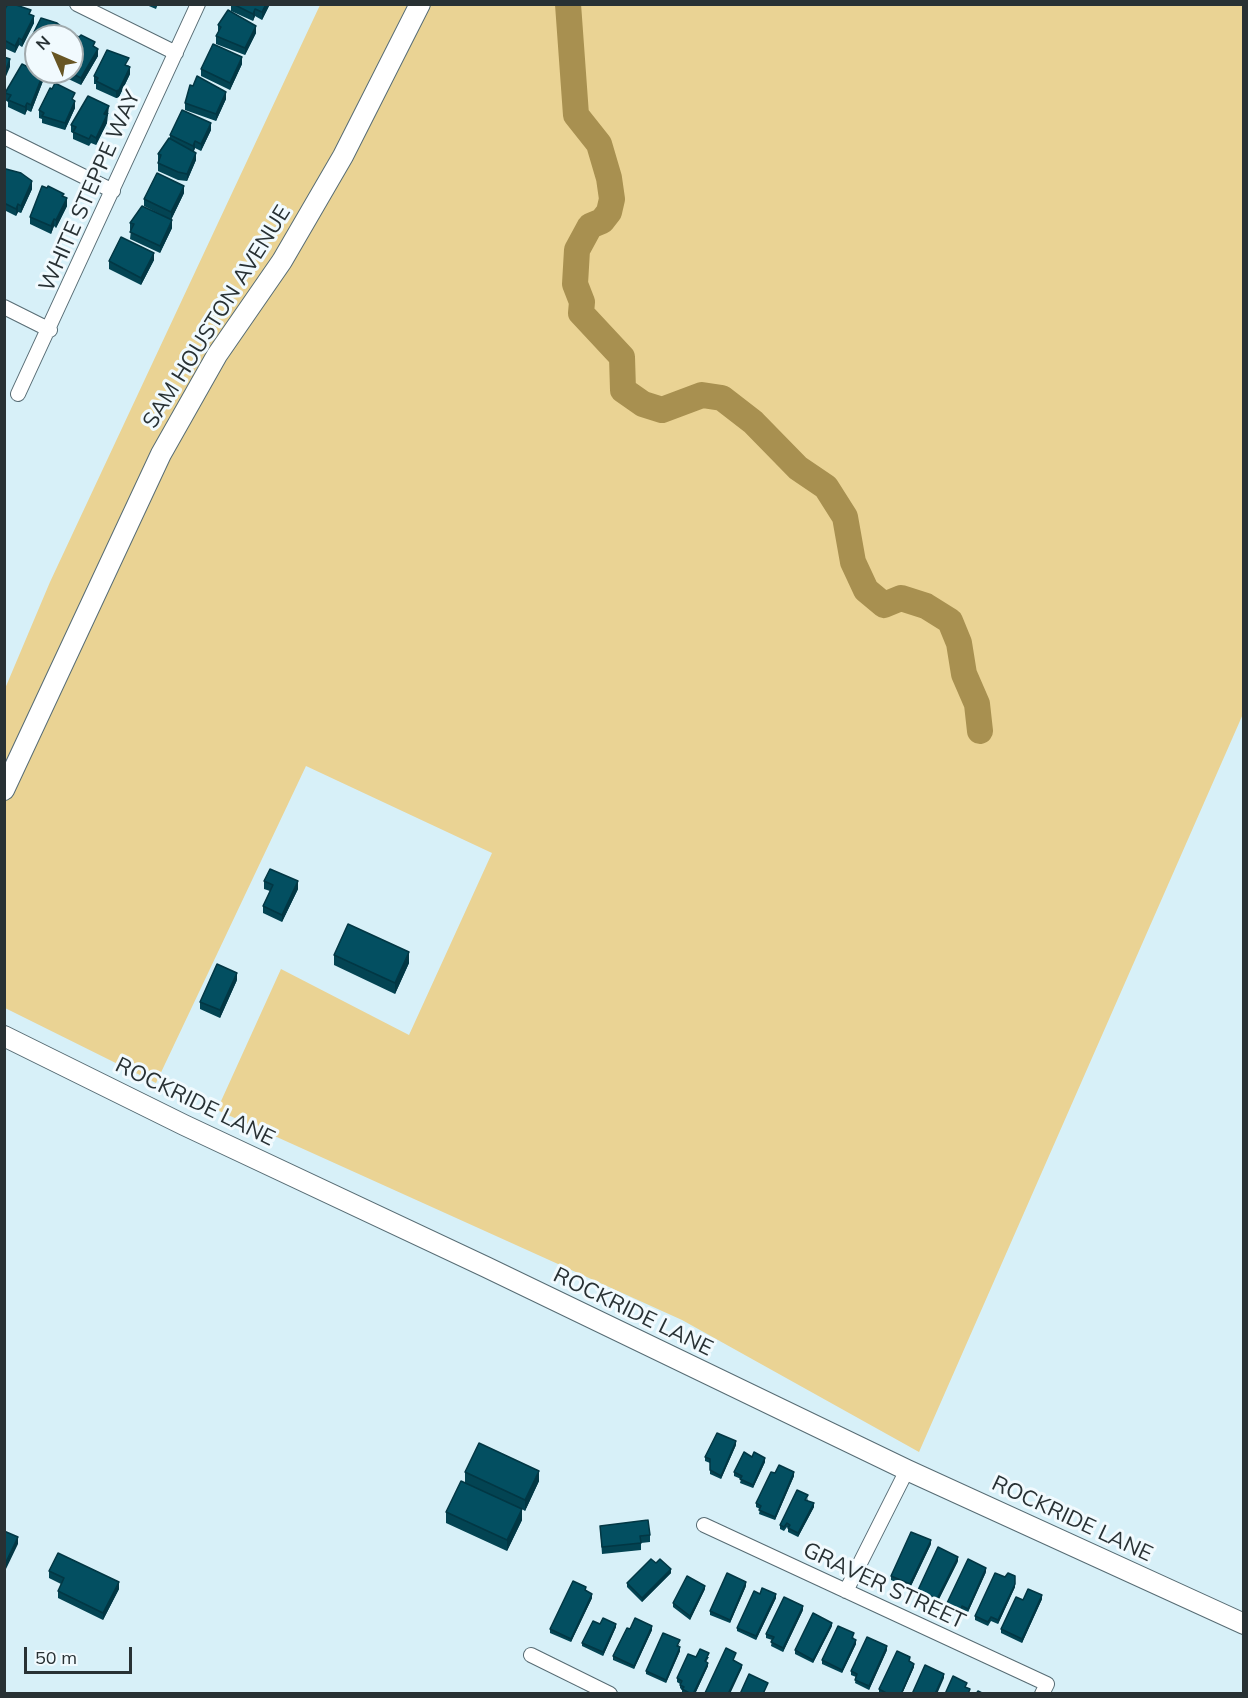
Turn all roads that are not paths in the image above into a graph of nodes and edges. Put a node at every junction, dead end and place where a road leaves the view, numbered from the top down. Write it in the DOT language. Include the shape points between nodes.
graph roads {
  1 [pos="77,4"];
  2 [pos="198,4"];
  3 [pos="420,4"];
  4 [pos="176,53"];
  5 [pos="4,137"];
  6 [pos="113,191"];
  7 [pos="4,308"];
  8 [pos="50,330"];
  9 [pos="18,394"];
  10 [pos="4,790"];
  11 [pos="4,1036"];
  12 [pos="907,1470"];
  13 [pos="704,1525"];
  14 [pos="846,1591"];
  15 [pos="1244,1624"];
  16 [pos="531,1654"];
  17 [pos="1044,1689"];
  18 [pos="608,1693"];
  1 -- 4 [label="street"];
  2 -- 4 [label="street, WHITE STEPPE WAY"];
  3 -- 10 [label="street, SAM HOUSTON AVENUE" via="343,156 282,261 217,355 161,454"];
  4 -- 6 [label="street, WHITE STEPPE WAY"];
  5 -- 6 [label="street"];
  6 -- 8 [label="street, WHITE STEPPE WAY"];
  7 -- 8 [label="street"];
  8 -- 9 [label="street, WHITE STEPPE WAY"];
  11 -- 12 [label="street, ROCKRIDE LANE"];
  12 -- 14 [label="street"];
  12 -- 15 [label="street, ROCKRIDE LANE"];
  13 -- 14 [label="street, GRAVER STREET"];
  14 -- 17 [label="street, GRAVER STREET"];
  16 -- 18 [label="street"];
}
